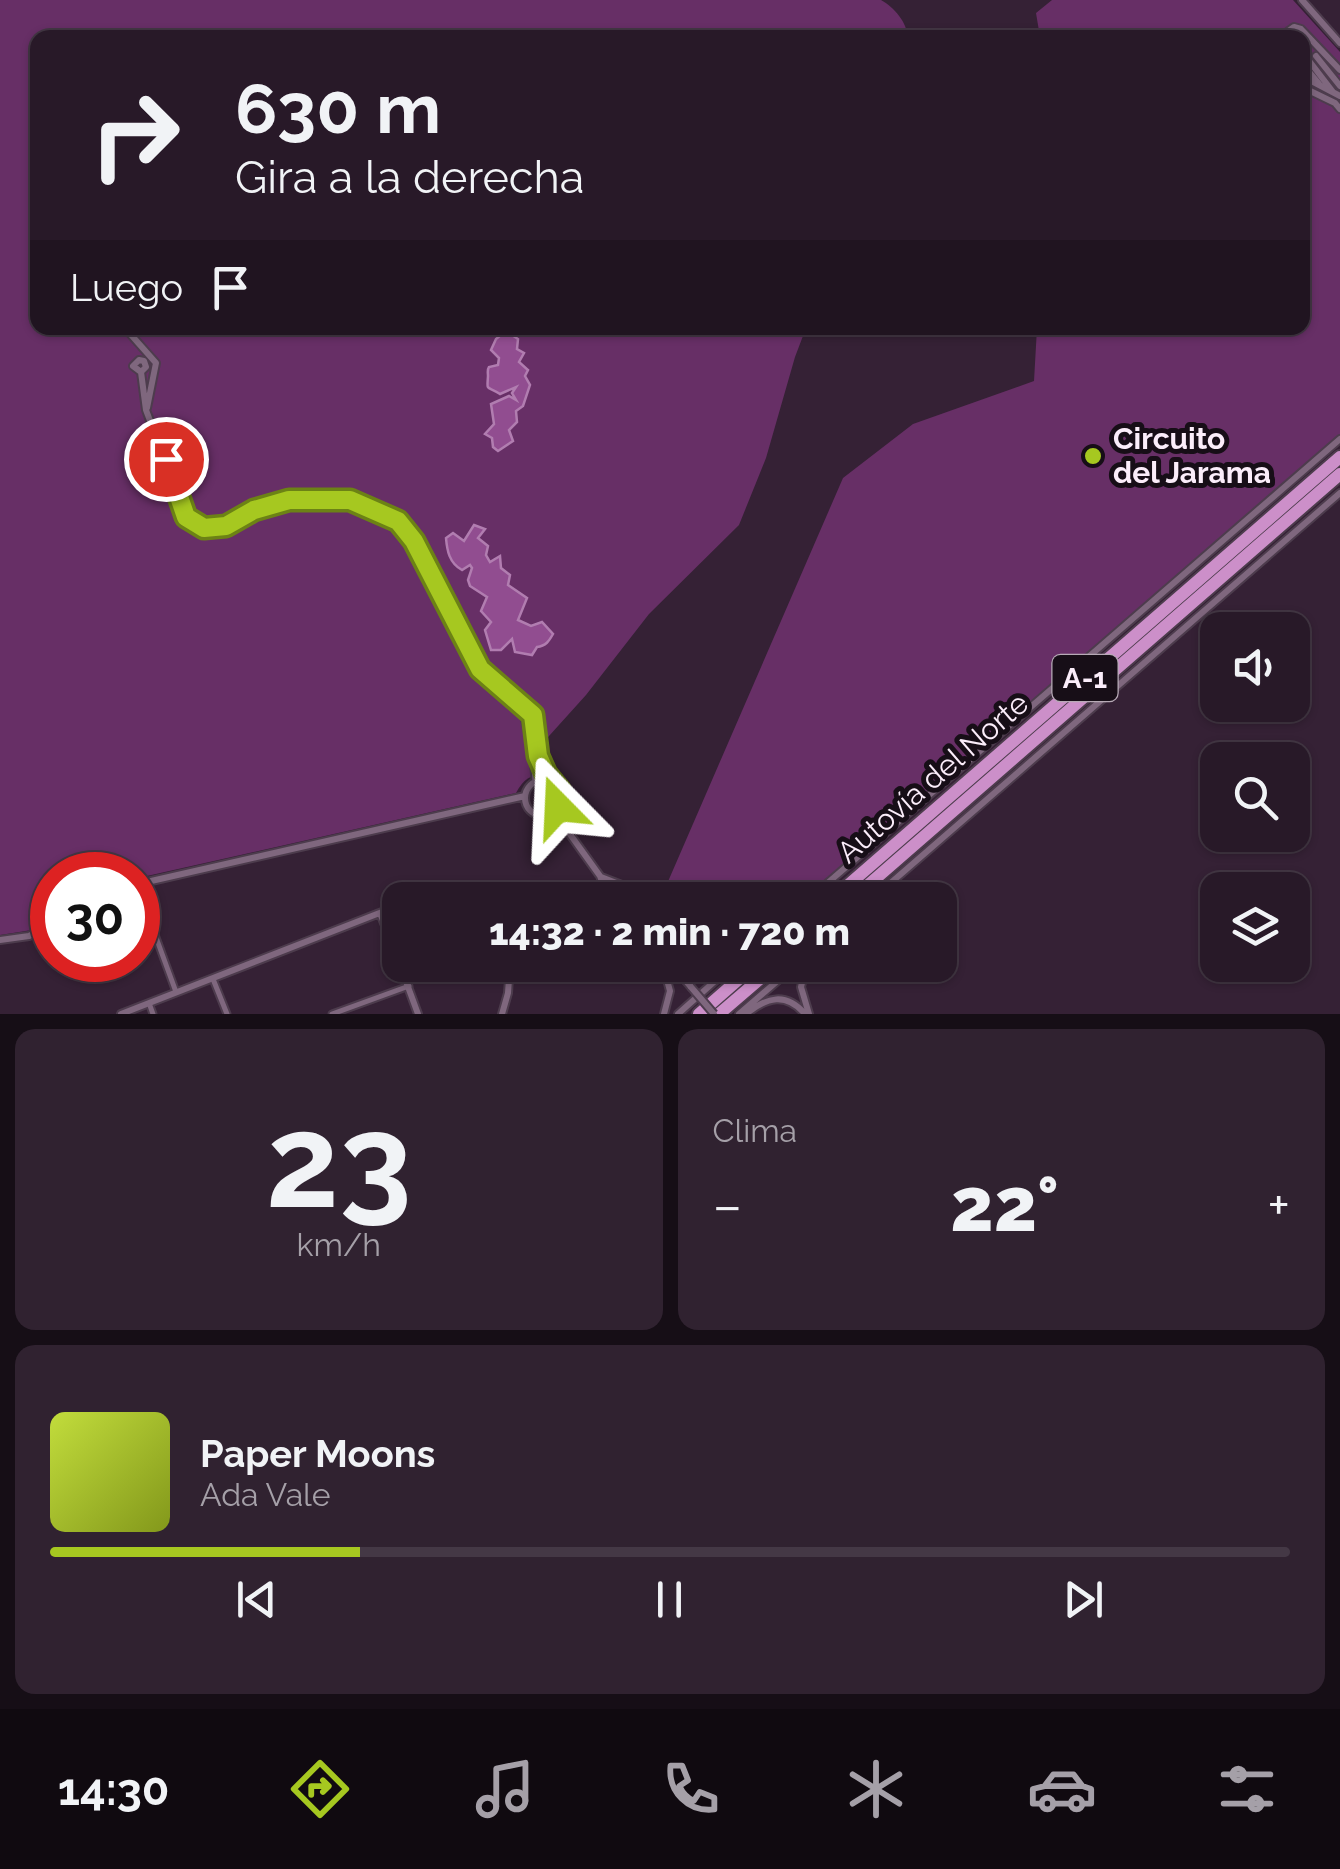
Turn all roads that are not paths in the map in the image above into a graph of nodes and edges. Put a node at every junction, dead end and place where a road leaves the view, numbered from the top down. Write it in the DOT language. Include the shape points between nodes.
graph roads {
  1 [pos="1302,0"];
  2 [pos="1340,43"];
  3 [pos="1310,60"];
  4 [pos="1340,70"];
  5 [pos="1310,81"];
  6 [pos="1340,86"];
  7 [pos="1310,90"];
  8 [pos="1328,92"];
  9 [pos="1338,102"];
  10 [pos="132,335"];
  11 [pos="154,358"];
  12 [pos="146,410"];
  13 [pos="1340,439"];
  14 [pos="1340,457"];
  15 [pos="1340,474"];
  16 [pos="1340,493"];
  17 [pos="531,722"];
  18 [pos="552,782"];
  19 [pos="535,783"];
  20 [pos="525,796"];
  21 [pos="554,812"];
  22 [pos="600,876"];
  23 [pos="160,879"];
  24 [pos="601,882"];
  25 [pos="614,882"];
  26 [pos="829,882"];
  27 [pos="852,882"];
  28 [pos="872,882"];
  29 [pos="892,882"];
  30 [pos="380,913"];
  31 [pos="382,918"];
  32 [pos="30,934"];
  33 [pos="0,940"];
  34 [pos="160,949"];
  35 [pos="213,979"];
  36 [pos="406,982"];
  37 [pos="508,982"];
  38 [pos="668,982"];
  39 [pos="687,982"];
  40 [pos="714,982"];
  41 [pos="736,982"];
  42 [pos="755,982"];
  43 [pos="777,982"];
  44 [pos="802,982"];
  45 [pos="408,986"];
  46 [pos="176,993"];
  47 [pos="149,1003"];
  48 [pos="120,1014"];
  49 [pos="153,1014"];
  50 [pos="227,1014"];
  51 [pos="332,1014"];
  52 [pos="418,1014"];
  53 [pos="502,1014"];
  54 [pos="664,1014"];
  55 [pos="678,1014"];
  56 [pos="699,1014"];
  57 [pos="716,1014"];
  58 [pos="742,1014"];
  59 [pos="807,1014"];
  1 -- 2 [label="street"];
  3 -- 4 [label="street"];
  3 -- 6 [label="street"];
  3 -- 8 [label="street"];
  3 -- 9 [label="street"];
  5 -- 8 [label="street"];
  7 -- 9 [label="street"];
  8 -- 9 [label="street"];
  10 -- 11 [label="street"];
  11 -- 12 [label="street"];
  11 -- 12 [label="street" via="141,372"];
  12 -- 17 [label="street" via="186,517 204,528 289,500 350,500 398,521 442,592 471,657 533,715"];
  13 -- 26 [label="street"];
  14 -- 27 [label="highway, Autovía del Norte / A-1"];
  15 -- 28 [label="highway, Autovía del Norte / A-1"];
  16 -- 29 [label="street"];
  17 -- 18 [label="street"];
  17 -- 19 [label="street"];
  18 -- 19 [label="street"];
  18 -- 21 [label="street" via="561,796"];
  19 -- 20 [label="street"];
  20 -- 21 [label="street" via="534,814"];
  20 -- 23 [label="street"];
  21 -- 22 [label="street"];
  22 -- 24 [label="street"];
  22 -- 25 [label="street"];
  30 -- 31 [label="street"];
  30 -- 35 [label="street"];
  32 -- 33 [label="street"];
  34 -- 46 [label="street"];
  35 -- 46 [label="street"];
  35 -- 50 [label="street"];
  36 -- 45 [label="street"];
  37 -- 53 [label="street"];
  38 -- 54 [label="street"];
  39 -- 57 [label="street, bridge"];
  40 -- 55 [label="street"];
  41 -- 56 [label="highway"];
  42 -- 57 [label="highway"];
  43 -- 58 [label="street"];
  44 -- 59 [label="street"];
  45 -- 51 [label="street"];
  45 -- 52 [label="street"];
  46 -- 47 [label="street"];
  47 -- 48 [label="street"];
  47 -- 49 [label="street"];
  58 -- 59 [label="street" via="776,998"];
}
